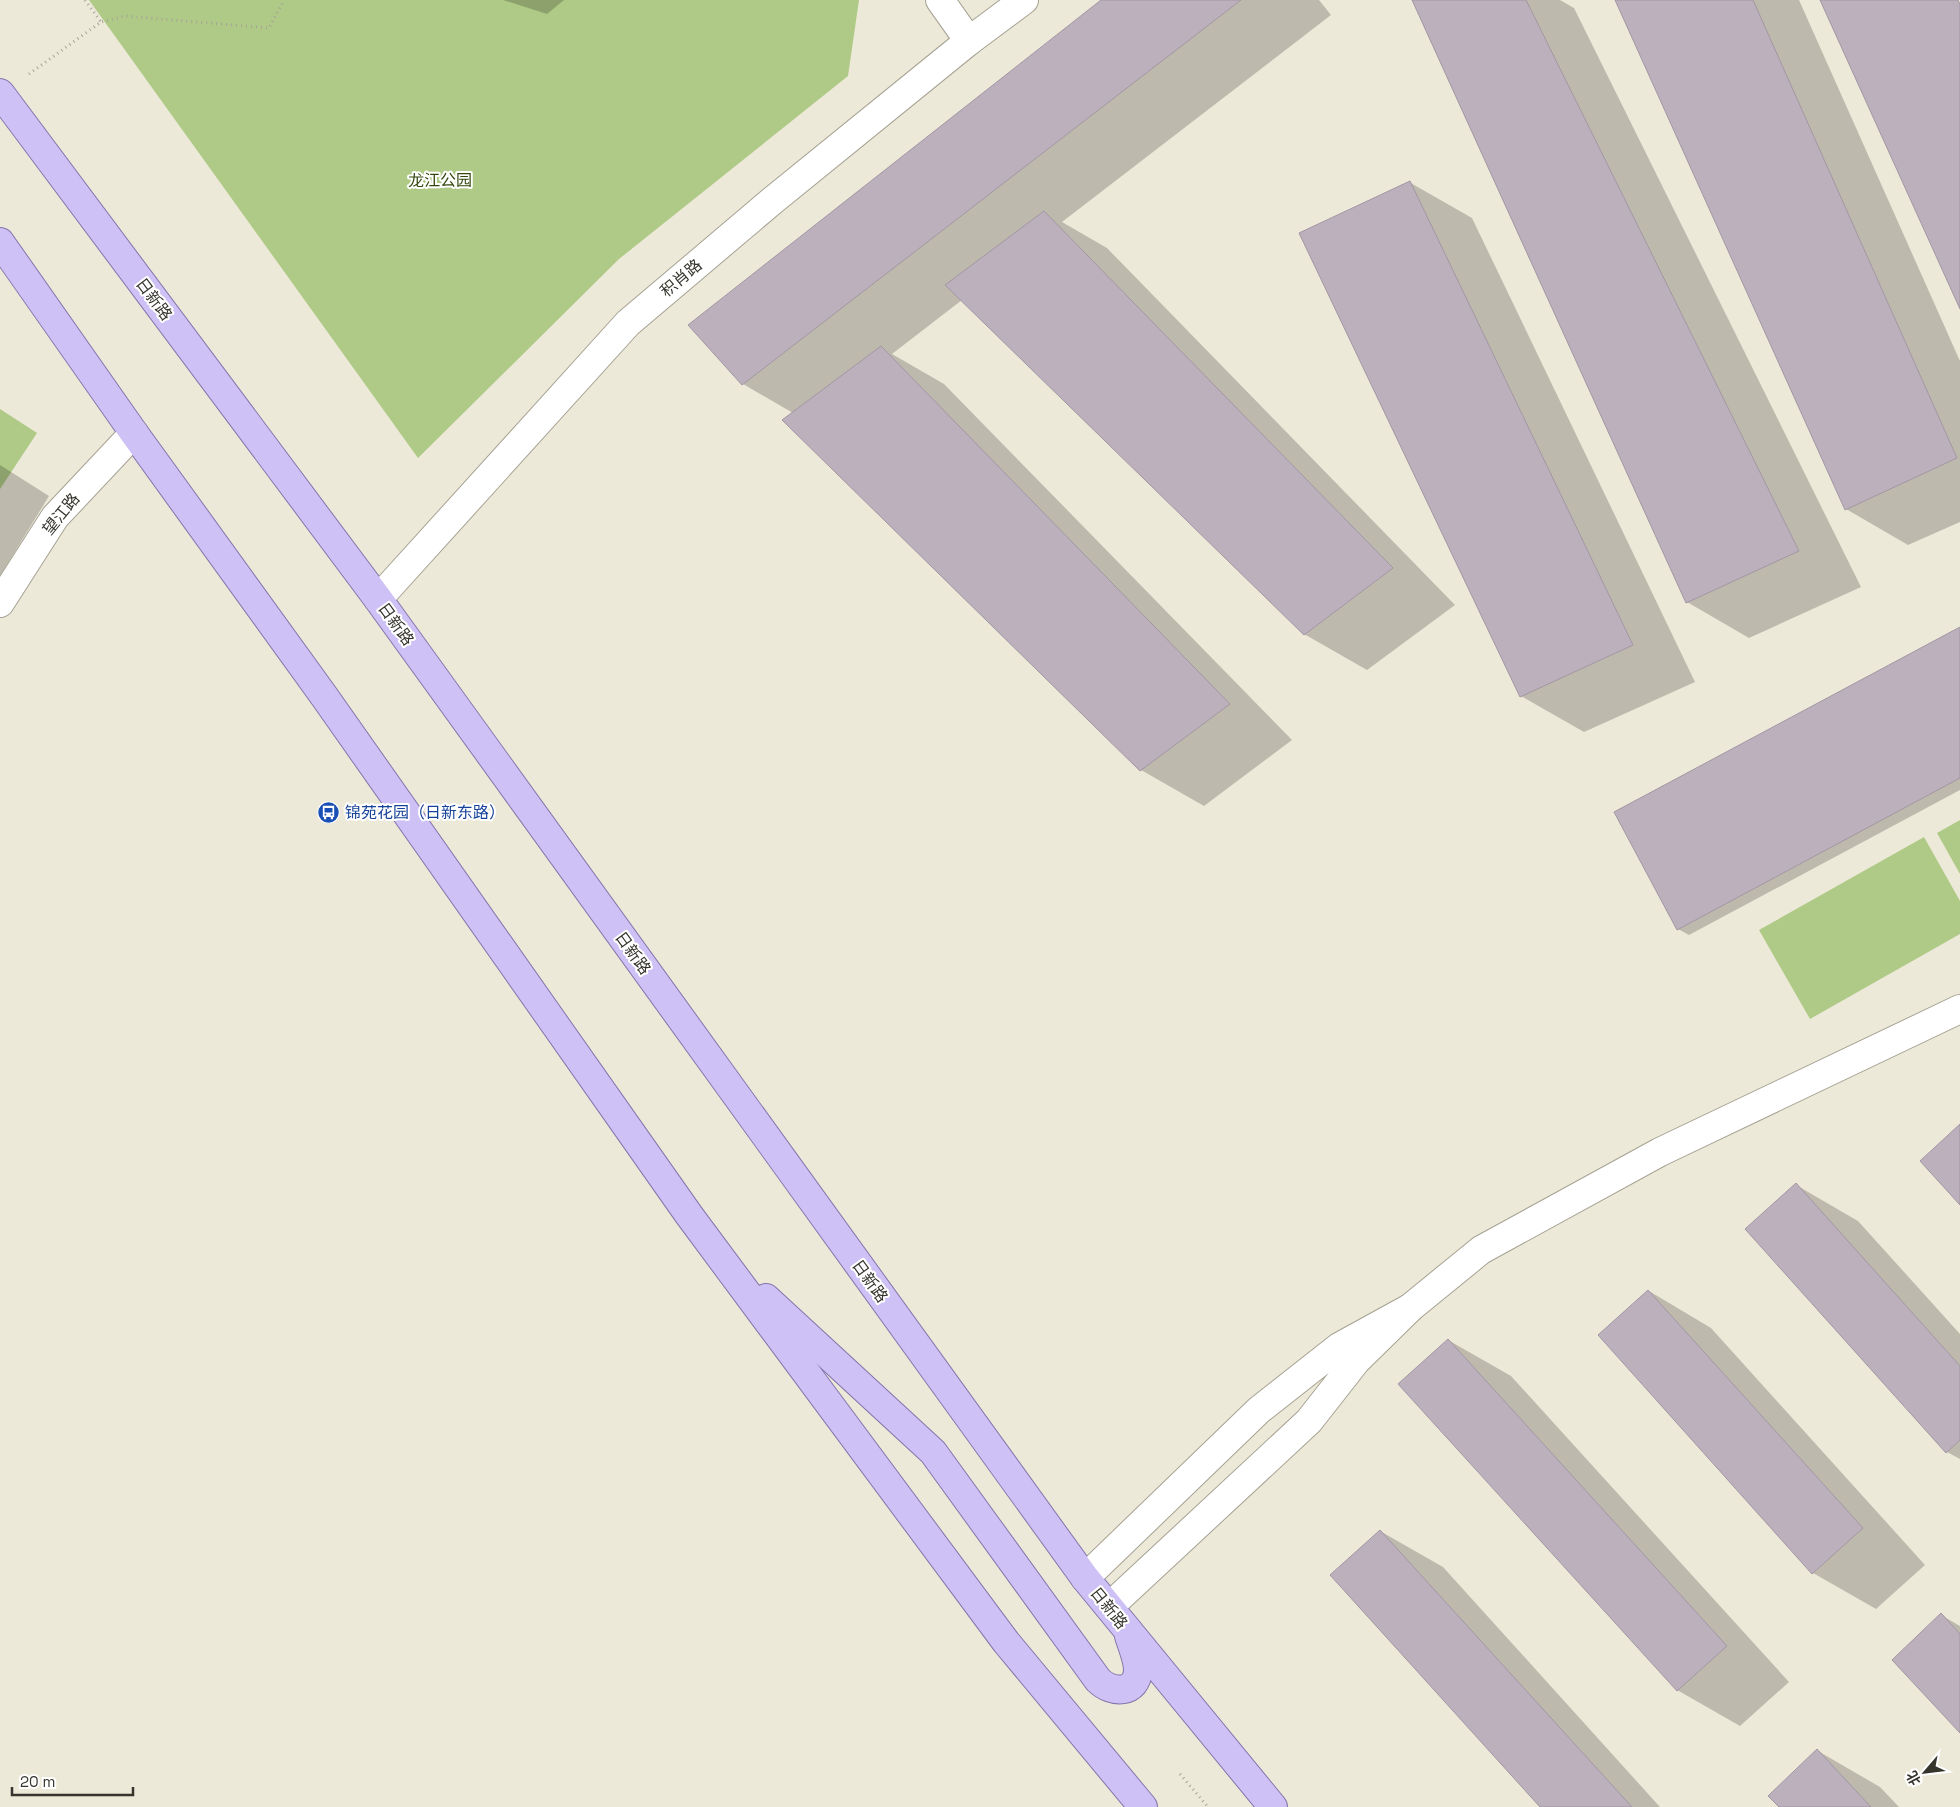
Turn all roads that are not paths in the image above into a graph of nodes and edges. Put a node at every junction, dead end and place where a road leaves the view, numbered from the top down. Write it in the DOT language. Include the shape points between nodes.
graph roads {
  1 [pos="940,0"];
  2 [pos="1024,0"];
  3 [pos="968,42"];
  4 [pos="0,93"];
  5 [pos="0,242"];
  6 [pos="134,433"];
  7 [pos="378,599"];
  8 [pos="0,603"];
  9 [pos="1960,1009"];
  10 [pos="717,1253"];
  11 [pos="1410,1308"];
  12 [pos="1084,1578"];
  13 [pos="1109,1608"];
  14 [pos="1128,1631"];
  15 [pos="1143,1807"];
  16 [pos="1273,1807"];
  1 -- 3 [label="street"];
  2 -- 3 [label="street, 积肖路"];
  3 -- 7 [label="street, 积肖路" via="628,323"];
  4 -- 7 [label="main road, 日新路"];
  5 -- 6 [label="main road"];
  6 -- 8 [label="street, 望江路" via="55,517"];
  6 -- 10 [label="main road"];
  7 -- 12 [label="main road, 日新路"];
  9 -- 11 [label="street" via="1652,1157 1481,1250"];
  10 -- 14 [label="main road" via="933,1452 1098,1680 1113,1691 1123,1690 1136,1678 1136,1661"];
  10 -- 15 [label="main road" via="1006,1642"];
  11 -- 12 [label="street" via="1339,1347 1259,1410"];
  11 -- 13 [label="street" via="1356,1361 1309,1421"];
  12 -- 13 [label="main road, 日新路"];
  13 -- 14 [label="main road, 日新路"];
  14 -- 16 [label="main road, 日新路"];
}
